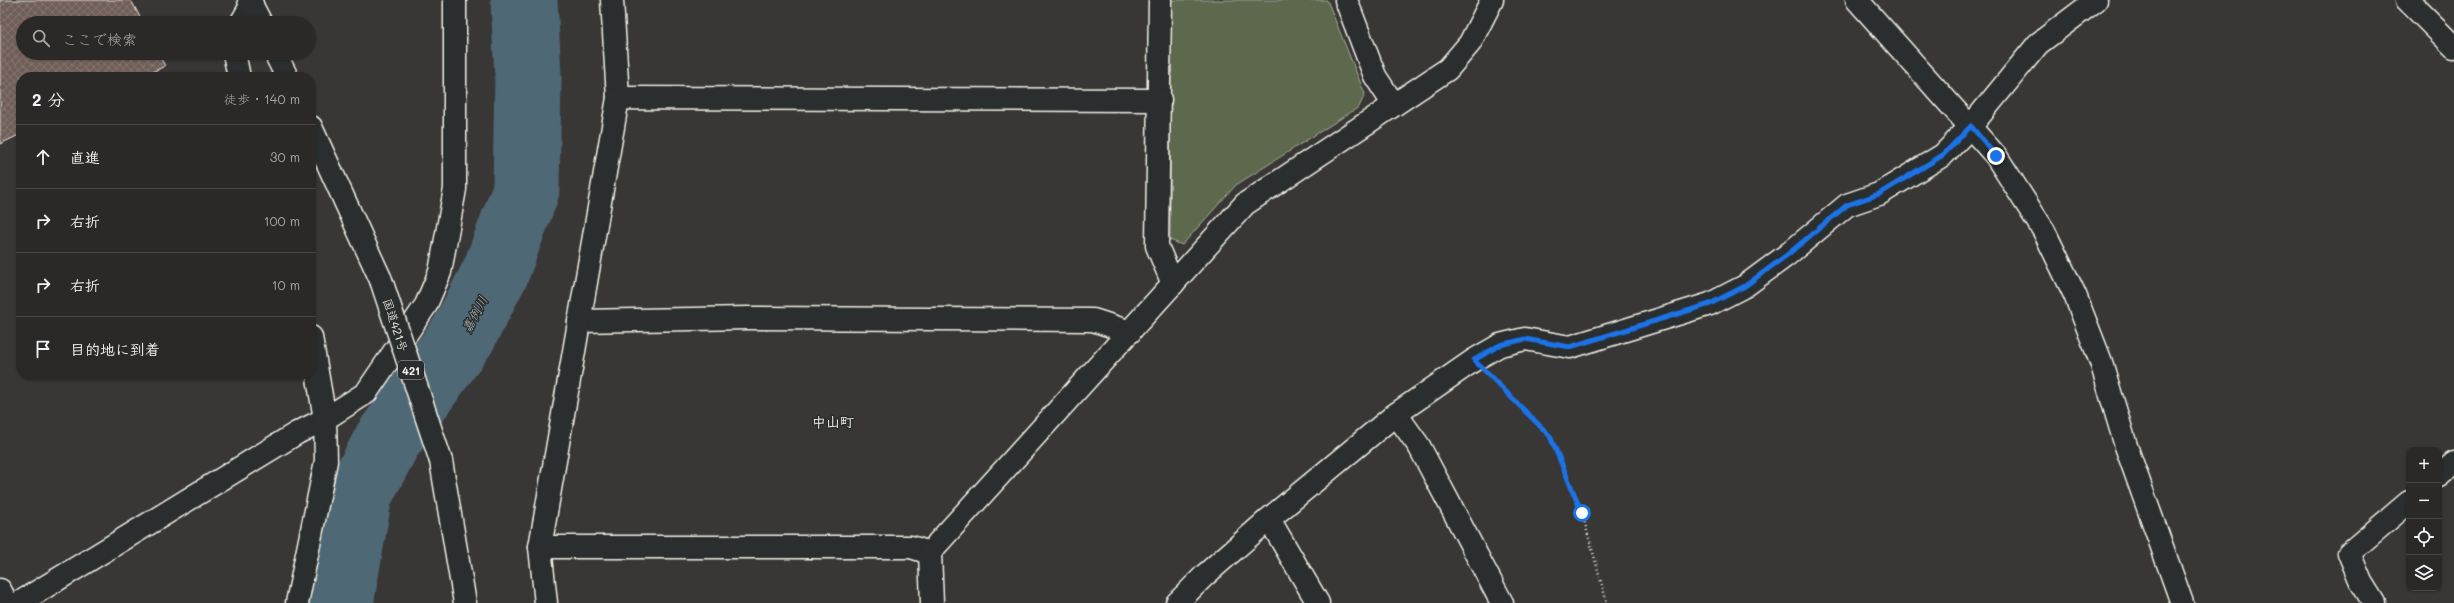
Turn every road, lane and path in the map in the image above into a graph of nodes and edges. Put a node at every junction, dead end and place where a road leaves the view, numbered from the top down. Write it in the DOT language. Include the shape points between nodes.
graph roads {
  1 [pos="455,0"];
  2 [pos="612,0"];
  3 [pos="1160,0"];
  4 [pos="1346,0"];
  5 [pos="1492,0"];
  6 [pos="1857,0"];
  7 [pos="2096,0"];
  8 [pos="2408,0"];
  9 [pos="2454,47"];
  10 [pos="235,60"];
  11 [pos="278,60"];
  12 [pos="238,72"];
  13 [pos="284,72"];
  14 [pos="618,98"];
  15 [pos="1160,100"];
  16 [pos="1394,105"];
  17 [pos="1971,126"];
  18 [pos="316,138"];
  19 [pos="1173,284"];
  20 [pos="579,321"];
  21 [pos="1130,332"];
  22 [pos="1474,360"];
  23 [pos="316,366"];
  24 [pos="1396,414"];
  25 [pos="325,419"];
  26 [pos="2454,463"];
  27 [pos="2442,473"];
  28 [pos="2406,505"];
  29 [pos="1269,519"];
  30 [pos="540,547"];
  31 [pos="930,553"];
  32 [pos="0,590"];
  33 [pos="7,603"];
  34 [pos="19,603"];
  35 [pos="297,603"];
  36 [pos="465,603"];
  37 [pos="546,603"];
  38 [pos="932,603"];
  39 [pos="1177,603"];
  40 [pos="1318,603"];
  41 [pos="1502,603"];
  42 [pos="1607,603"];
  43 [pos="2182,603"];
  44 [pos="2374,603"];
  1 -- 25 [label="main road" via="455,189 440,272 426,305 366,393"];
  2 -- 14 [label="main road"];
  3 -- 15 [label="main road"];
  4 -- 16 [label="main road" via="1375,76"];
  5 -- 16 [label="main road" via="1470,43 1448,69"];
  6 -- 17 [label="main road"];
  7 -- 17 [label="main road" via="2038,44"];
  8 -- 9 [label="main road"];
  10 -- 12 [label="main road"];
  11 -- 13 [label="main road"];
  14 -- 15 [label="main road"];
  14 -- 20 [label="main road"];
  15 -- 19 [label="main road" via="1157,246"];
  16 -- 19 [label="main road" via="1245,204"];
  17 -- 22 [label="main road" via="1943,155 1879,194 1847,205 1757,277 1710,304 1570,347 1525,339 1500,345"];
  17 -- 43 [label="main road" via="1996,156 2044,231 2075,295 2101,362 2126,446"];
  18 -- 36 [label="main road, 国道421号 / 421, bridge" via="382,280 441,461"];
  19 -- 21 [label="main road"];
  20 -- 21 [label="main road" via="750,318 1093,320"];
  20 -- 30 [label="main road"];
  21 -- 31 [label="main road"];
  22 -- 24 [label="main road"];
  22 -- 42 [label="path" via="1550,436 1582,513"];
  23 -- 25 [label="main road"];
  24 -- 29 [label="main road"];
  24 -- 41 [label="main road" via="1419,446"];
  25 -- 34 [label="main road" via="297,433"];
  25 -- 35 [label="main road" via="326,461"];
  26 -- 27 [label="main road"];
  28 -- 44 [label="main road" via="2349,553 2361,582"];
  29 -- 39 [label="main road"];
  29 -- 40 [label="main road"];
  30 -- 31 [label="main road" via="911,547"];
  30 -- 37 [label="main road"];
  31 -- 38 [label="main road"];
  32 -- 33 [label="main road"];
}
